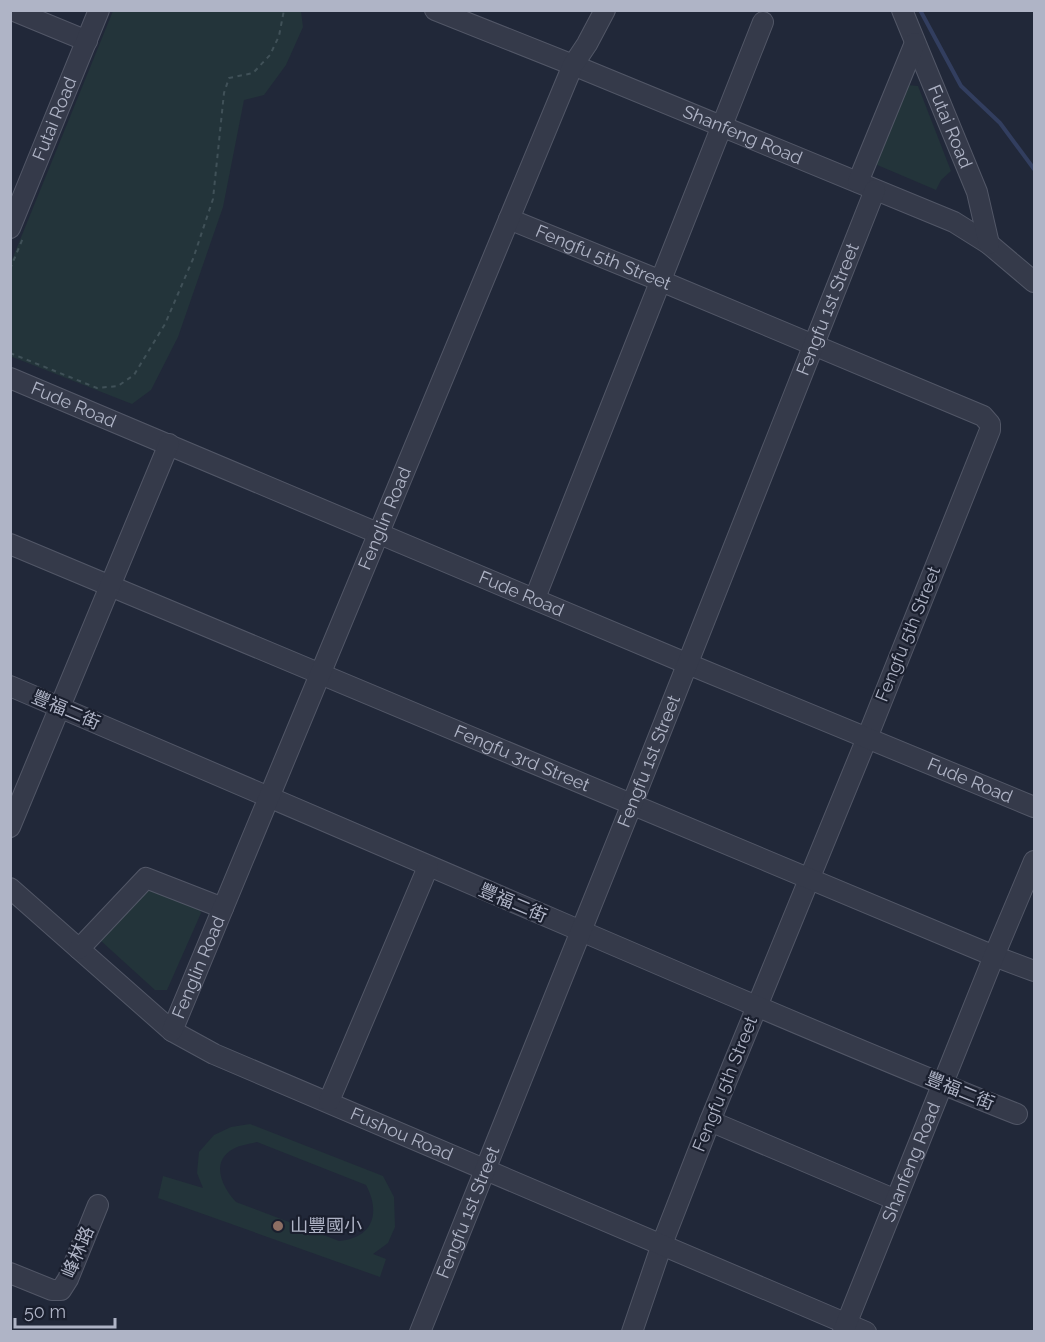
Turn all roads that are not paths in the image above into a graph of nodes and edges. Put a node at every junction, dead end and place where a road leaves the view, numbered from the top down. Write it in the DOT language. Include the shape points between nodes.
graph roads {
  1 [pos="12,10"];
  2 [pos="99,10"];
  3 [pos="435,10"];
  4 [pos="605,10"];
  5 [pos="902,10"];
  6 [pos="763,22"];
  7 [pos="87,41"];
  8 [pos="915,43"];
  9 [pos="573,65"];
  10 [pos="722,127"];
  11 [pos="867,186"];
  12 [pos="509,219"];
  13 [pos="10,228"];
  14 [pos="989,244"];
  15 [pos="661,280"];
  16 [pos="1035,282"];
  17 [pos="814,344"];
  18 [pos="10,378"];
  19 [pos="170,444"];
  20 [pos="379,532"];
  21 [pos="10,544"];
  22 [pos="111,586"];
  23 [pos="535,598"];
  24 [pos="688,664"];
  25 [pos="320,673"];
  26 [pos="10,686"];
  27 [pos="61,708"];
  28 [pos="867,738"];
  29 [pos="269,798"];
  30 [pos="632,804"];
  31 [pos="1035,807"];
  32 [pos="10,827"];
  33 [pos="1035,861"];
  34 [pos="428,867"];
  35 [pos="809,878"];
  36 [pos="10,888"];
  37 [pos="223,908"];
  38 [pos="580,931"];
  39 [pos="79,949"];
  40 [pos="994,956"];
  41 [pos="1035,970"];
  42 [pos="756,1007"];
  43 [pos="172,1032"];
  44 [pos="942,1084"];
  45 [pos="329,1101"];
  46 [pos="1017,1114"];
  47 [pos="710,1121"];
  48 [pos="485,1168"];
  49 [pos="896,1200"];
  50 [pos="98,1205"];
  51 [pos="662,1244"];
  52 [pos="10,1273"];
  53 [pos="844,1328"];
  54 [pos="420,1332"];
  55 [pos="632,1332"];
  56 [pos="866,1332"];
  1 -- 7 [label="street"];
  2 -- 7 [label="street, Futai Road"];
  3 -- 9 [label="street, Shanfeng Road"];
  4 -- 9 [label="street, Fenglin Road"];
  5 -- 8 [label="street, Futai Road"];
  6 -- 10 [label="street"];
  7 -- 13 [label="street, Futai Road"];
  8 -- 11 [label="street, Fengfu 1st Street"];
  8 -- 14 [label="street, Futai Road" via="977,192"];
  9 -- 10 [label="street, Shanfeng Road"];
  9 -- 12 [label="street, Fenglin Road"];
  10 -- 11 [label="street, Shanfeng Road"];
  10 -- 15 [label="street"];
  11 -- 14 [label="street, Shanfeng Road" via="954,222"];
  11 -- 17 [label="street, Fengfu 1st Street"];
  12 -- 15 [label="street, Fengfu 5th Street"];
  12 -- 20 [label="street, Fenglin Road"];
  14 -- 16 [label="street, Shanfeng Road"];
  15 -- 17 [label="street, Fengfu 5th Street"];
  15 -- 23 [label="street"];
  17 -- 24 [label="street, Fengfu 1st Street"];
  17 -- 28 [label="street, Fengfu 5th Street" via="983,416 990,424"];
  18 -- 19 [label="street, Fude Road"];
  19 -- 20 [label="street, Fude Road"];
  19 -- 22 [label="street"];
  20 -- 23 [label="street, Fude Road"];
  20 -- 25 [label="street, Fenglin Road"];
  21 -- 22 [label="street, Fengfu 3rd Street"];
  22 -- 25 [label="street, Fengfu 3rd Street"];
  22 -- 27 [label="street"];
  23 -- 24 [label="street, Fude Road"];
  24 -- 28 [label="street, Fude Road"];
  24 -- 30 [label="street, Fengfu 1st Street"];
  25 -- 29 [label="street, Fenglin Road"];
  25 -- 30 [label="street, Fengfu 3rd Street"];
  26 -- 27 [label="street, 豐福二街"];
  27 -- 29 [label="street, 豐福二街"];
  27 -- 32 [label="street"];
  28 -- 31 [label="street, Fude Road"];
  28 -- 35 [label="street, Fengfu 5th Street"];
  29 -- 34 [label="street, 豐福二街"];
  29 -- 37 [label="street, Fenglin Road"];
  30 -- 35 [label="street, Fengfu 3rd Street"];
  30 -- 38 [label="street, Fengfu 1st Street"];
  33 -- 40 [label="street, Shanfeng Road"];
  34 -- 38 [label="street, 豐福二街"];
  34 -- 45 [label="street"];
  35 -- 40 [label="street, Fengfu 3rd Street"];
  35 -- 42 [label="street, Fengfu 5th Street"];
  36 -- 39 [label="street, Fushou Road"];
  37 -- 39 [label="street" via="146,878"];
  37 -- 43 [label="street, Fenglin Road"];
  38 -- 42 [label="street, 豐福二街"];
  38 -- 48 [label="street, Fengfu 1st Street"];
  39 -- 43 [label="street, Fushou Road"];
  40 -- 41 [label="street, Fengfu 3rd Street"];
  40 -- 44 [label="street, Shanfeng Road"];
  42 -- 44 [label="street, 豐福二街"];
  42 -- 47 [label="street, Fengfu 5th Street"];
  43 -- 45 [label="street, Fushou Road" via="214,1054"];
  44 -- 46 [label="street, 豐福二街"];
  44 -- 49 [label="street, Shanfeng Road"];
  45 -- 48 [label="street, Fushou Road"];
  47 -- 49 [label="street"];
  47 -- 51 [label="street, Fengfu 5th Street"];
  48 -- 51 [label="street, Fushou Road"];
  48 -- 54 [label="street, Fengfu 1st Street"];
  49 -- 53 [label="street, Shanfeng Road"];
  50 -- 52 [label="street, 峰林路" via="61,1290"];
  51 -- 53 [label="street, Fushou Road"];
  51 -- 55 [label="street, Fengfu 5th Street"];
  53 -- 56 [label="street, Fushou Road"];
}
